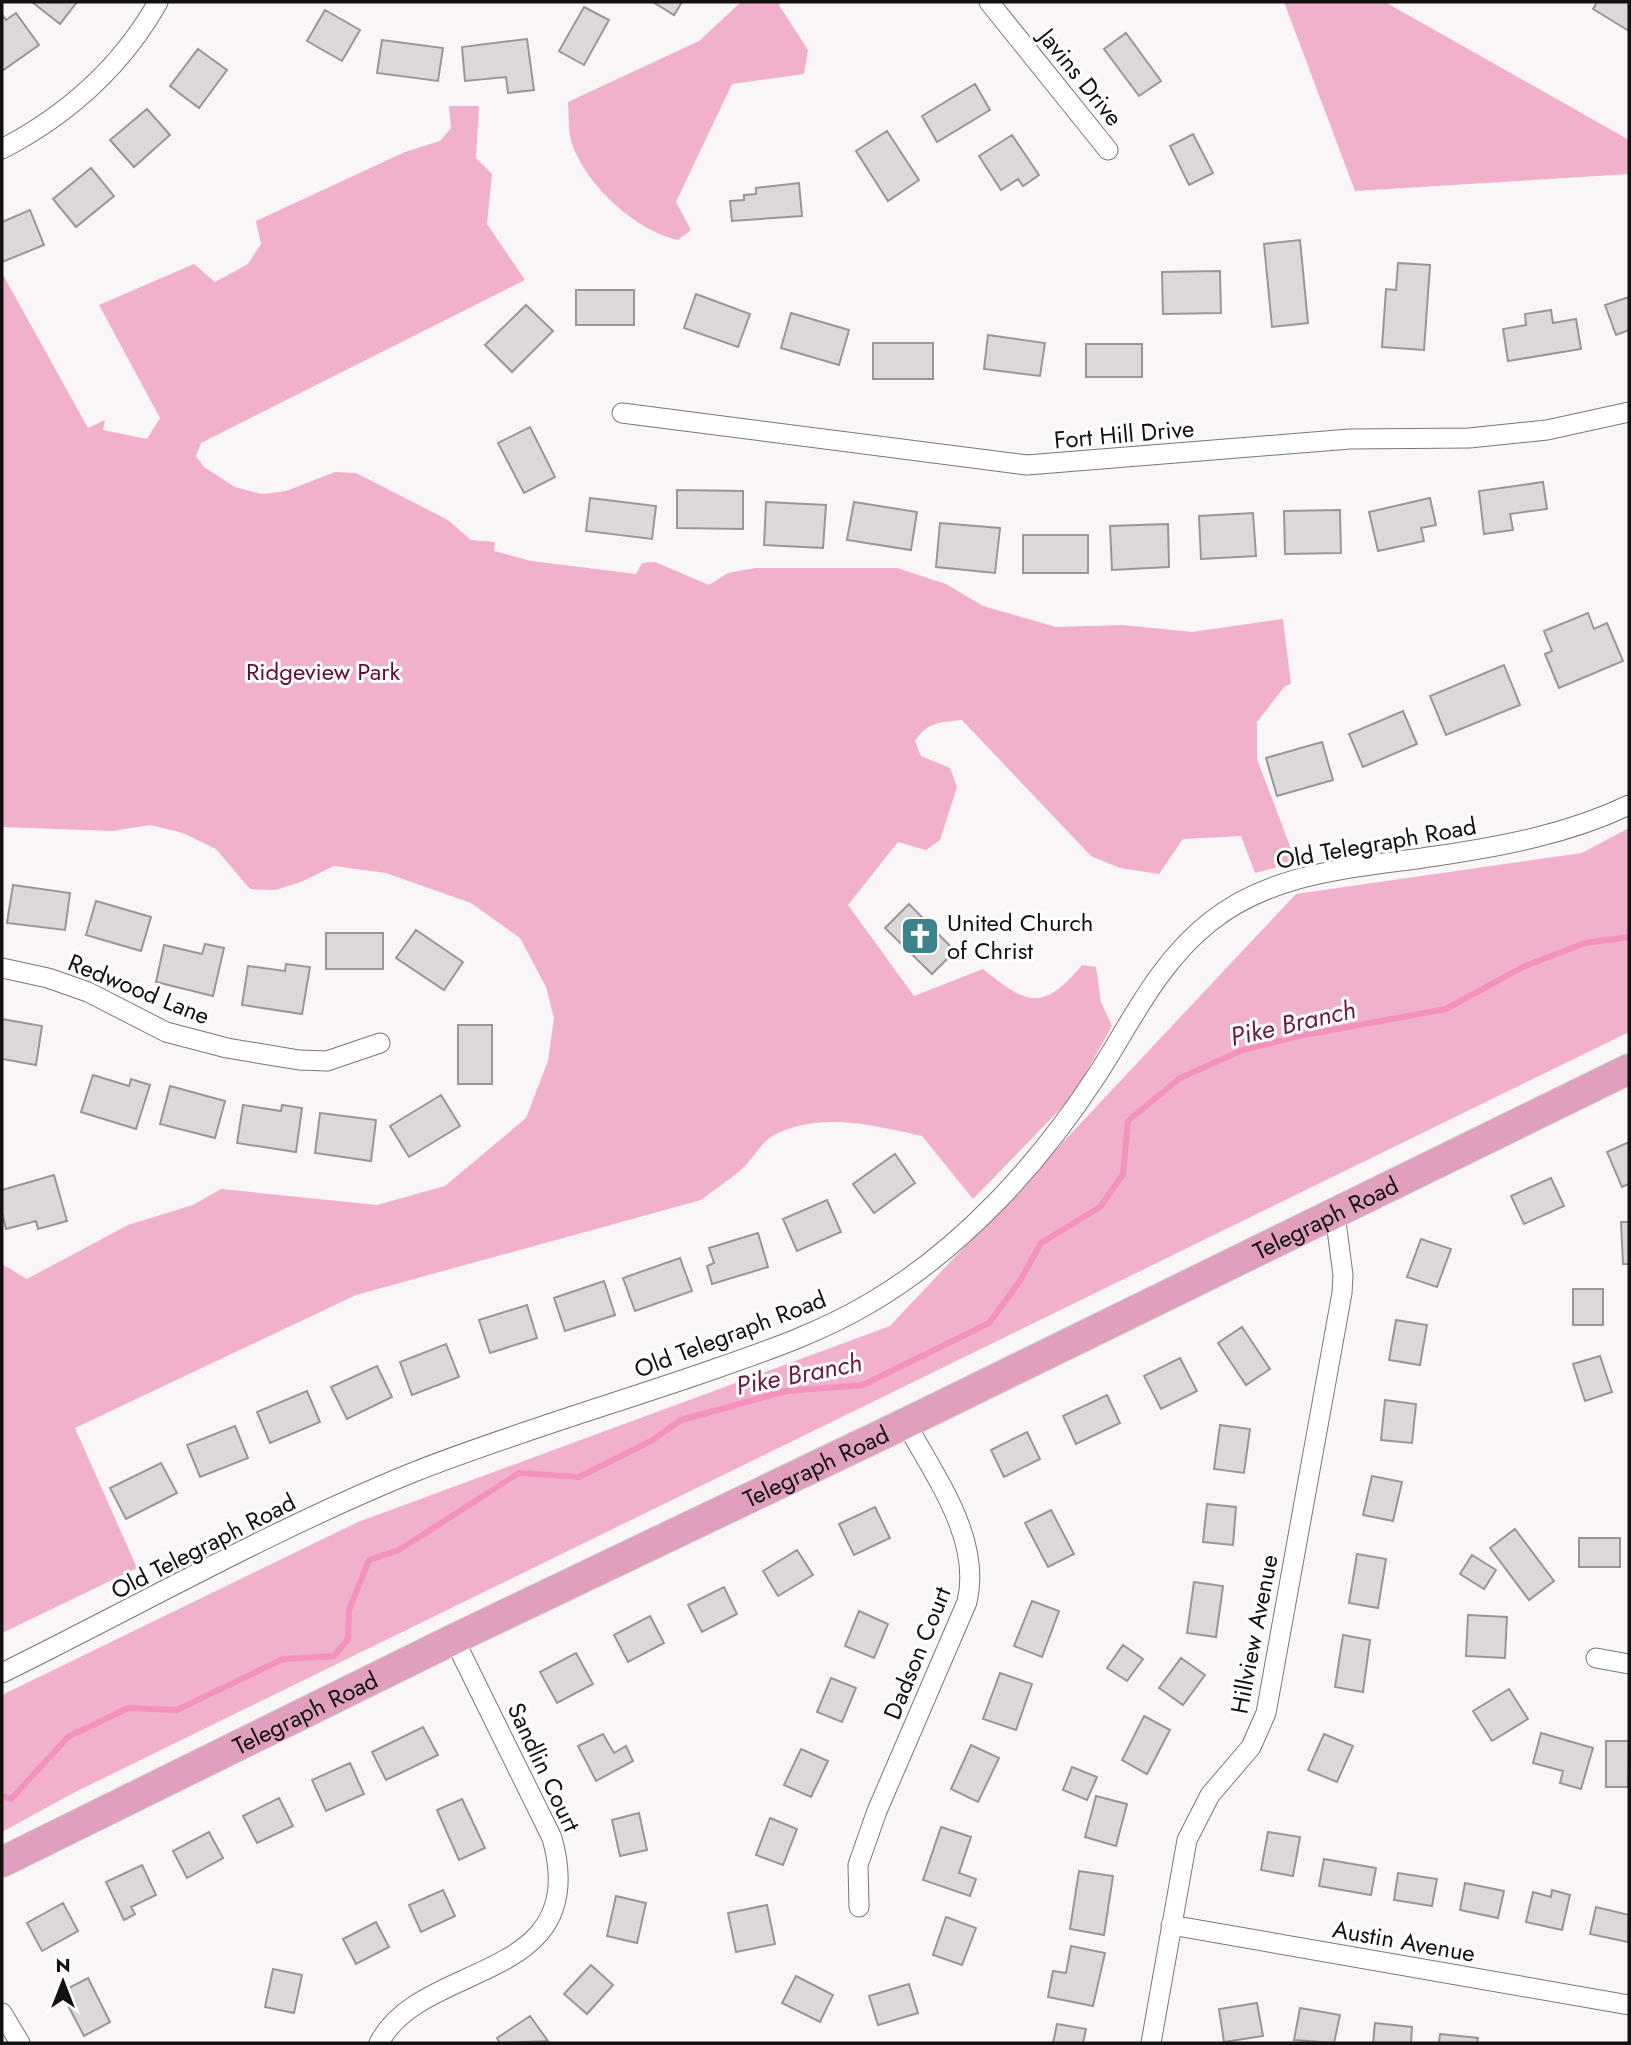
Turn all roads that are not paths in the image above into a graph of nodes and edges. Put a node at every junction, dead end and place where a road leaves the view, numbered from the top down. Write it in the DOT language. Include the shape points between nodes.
graph roads {
  1 [pos="158,2"];
  2 [pos="989,2"];
  3 [pos="2,149"];
  4 [pos="1108,150"];
  5 [pos="1629,412"];
  6 [pos="622,413"];
  7 [pos="1629,805"];
  8 [pos="2,968"];
  9 [pos="380,1043"];
  10 [pos="1629,1069"];
  11 [pos="1335,1214"];
  12 [pos="906,1423"];
  13 [pos="454,1639"];
  14 [pos="1597,1658"];
  15 [pos="1629,1664"];
  16 [pos="2,1673"];
  17 [pos="2,1862"];
  18 [pos="859,1907"];
  19 [pos="1171,1925"];
  20 [pos="1629,2005"];
  21 [pos="2,2013"];
  22 [pos="20,2043"];
  23 [pos="379,2043"];
  24 [pos="1151,2043"];
  1 -- 3 [label="street" via="123,53 80,97"];
  2 -- 4 [label="street, Javins Drive"];
  5 -- 6 [label="street, Fort Hill Drive" via="1546,430 1469,438 1350,439 1027,466"];
  7 -- 16 [label="street, Old Telegraph Road" via="1564,831 1328,872 1266,888 1236,904 1171,959 1076,1107 1007,1188 938,1255 872,1302 784,1345 414,1472"];
  8 -- 9 [label="street, Redwood Lane" via="58,981 166,1032 226,1048 327,1061"];
  10 -- 11 [label="main road, Telegraph Road"];
  11 -- 12 [label="main road, Telegraph Road"];
  11 -- 19 [label="street, Hillview Avenue" via="1342,1293 1266,1713 1251,1747 1195,1821 1183,1854"];
  12 -- 13 [label="main road, Telegraph Road"];
  12 -- 18 [label="street, Dadson Court" via="963,1534 972,1584 858,1865"];
  13 -- 17 [label="main road, Telegraph Road"];
  13 -- 23 [label="street, Sandlin Court" via="552,1838 557,1858 555,1898 547,1920 523,1948 495,1968 406,2013 385,2031"];
  14 -- 15 [label="street"];
  19 -- 20 [label="street, Austin Avenue"];
  19 -- 24 [label="street, Hillview Avenue"];
  21 -- 22 [label="street"];
}
